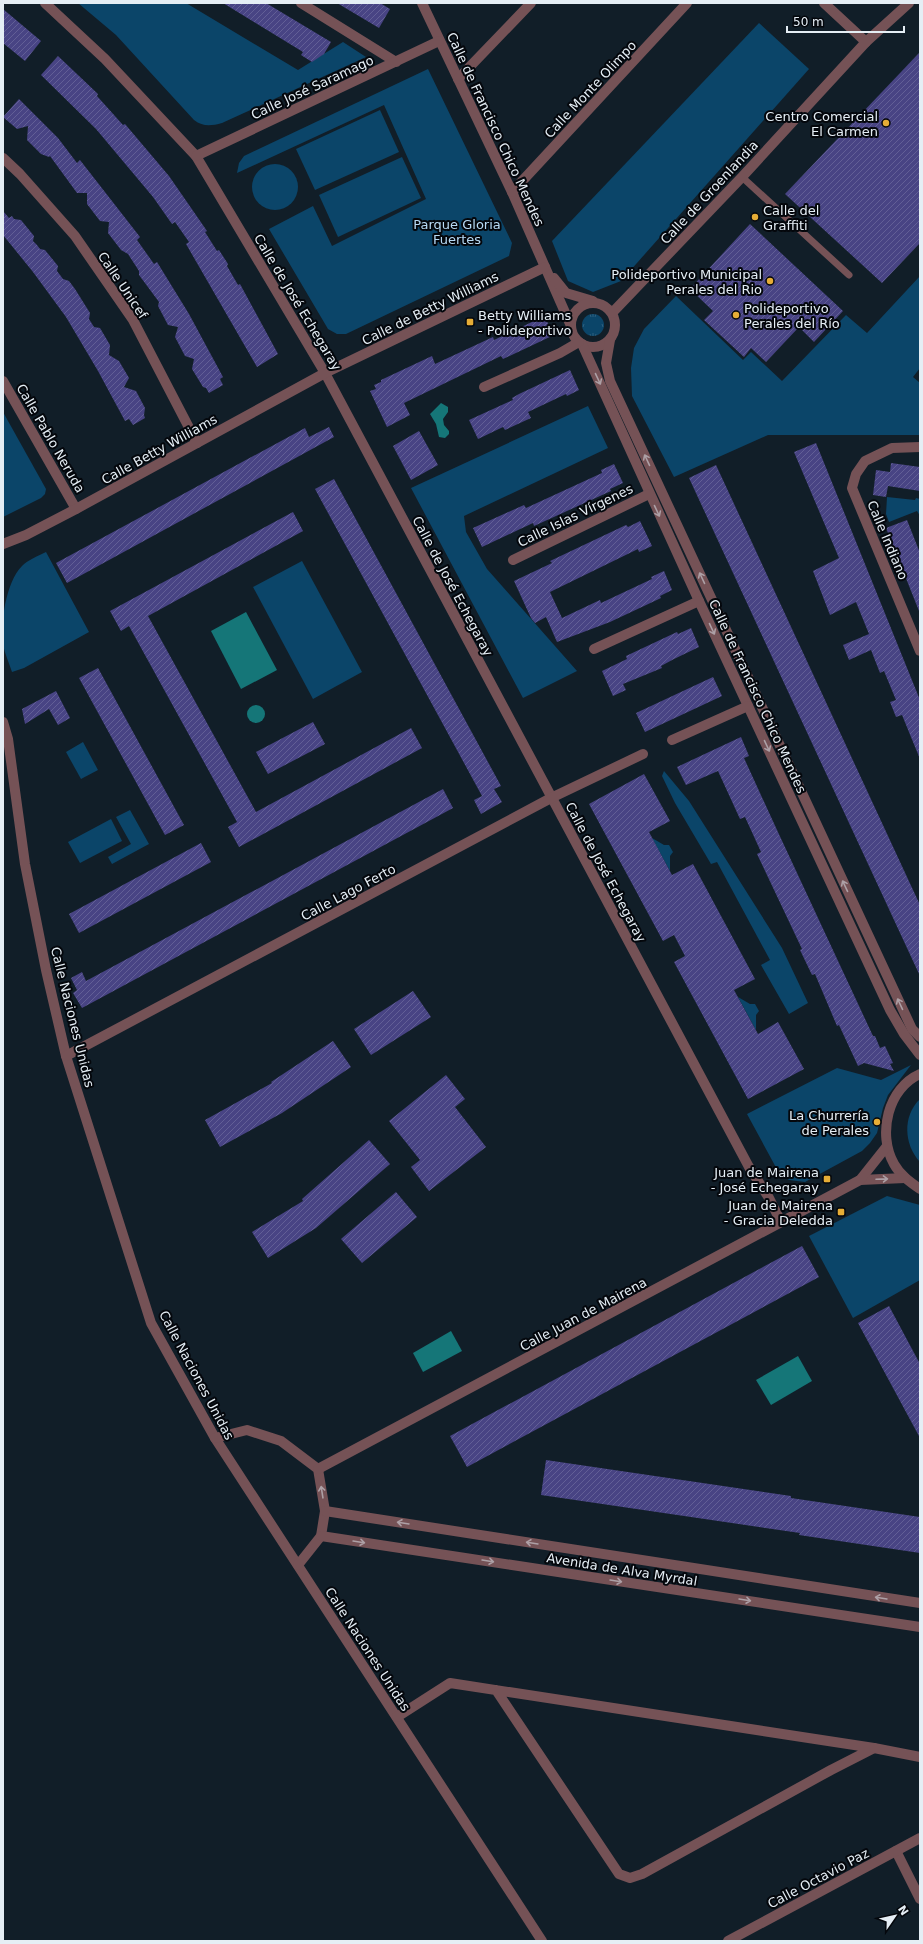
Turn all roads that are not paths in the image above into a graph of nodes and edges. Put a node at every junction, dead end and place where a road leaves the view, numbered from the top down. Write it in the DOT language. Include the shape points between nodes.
graph roads {
  1 [pos="45,3"];
  2 [pos="301,3"];
  3 [pos="422,3"];
  4 [pos="531,3"];
  5 [pos="687,3"];
  6 [pos="824,3"];
  7 [pos="909,3"];
  8 [pos="439,41"];
  9 [pos="866,42"];
  10 [pos="396,62"];
  11 [pos="458,79"];
  12 [pos="196,156"];
  13 [pos="3,158"];
  14 [pos="742,178"];
  15 [pos="512,192"];
  16 [pos="545,267"];
  17 [pos="849,275"];
  18 [pos="596,302"];
  19 [pos="612,313"];
  20 [pos="571,326"];
  21 [pos="610,340"];
  22 [pos="580,343"];
  23 [pos="325,373"];
  24 [pos="3,381"];
  25 [pos="484,387"];
  26 [pos="197,443"];
  27 [pos="920,447"];
  28 [pos="650,494"];
  29 [pos="76,509"];
  30 [pos="3,544"];
  31 [pos="513,560"];
  32 [pos="699,601"];
  33 [pos="594,649"];
  34 [pos="920,651"];
  35 [pos="748,706"];
  36 [pos="3,722"];
  37 [pos="672,740"];
  38 [pos="643,754"];
  39 [pos="551,798"];
  40 [pos="920,1037"];
  41 [pos="920,1055"];
  42 [pos="66,1056"];
  43 [pos="920,1074"];
  44 [pos="887,1146"];
  45 [pos="905,1178"];
  46 [pos="860,1180"];
  47 [pos="920,1189"];
  48 [pos="781,1222"];
  49 [pos="215,1438"];
  50 [pos="318,1470"];
  51 [pos="325,1511"];
  52 [pos="321,1536"];
  53 [pos="298,1565"];
  54 [pos="920,1604"];
  55 [pos="920,1627"];
  56 [pos="496,1690"];
  57 [pos="397,1717"];
  58 [pos="874,1748"];
  59 [pos="920,1757"];
  60 [pos="920,1838"];
  61 [pos="896,1851"];
  62 [pos="920,1899"];
  63 [pos="542,1941"];
  64 [pos="728,1941"];
  1 -- 12 [label="street, Calle de José Echegaray" via="105,59"];
  2 -- 10 [label="street"];
  3 -- 8 [label="street, Calle de Francisco Chico Mendes"];
  4 -- 11 [label="street"];
  5 -- 15 [label="street, Calle Monte Olimpo"];
  6 -- 9 [label="street"];
  7 -- 9 [label="street, Calle de Groenlandia"];
  8 -- 10 [label="street, Calle José Saramago"];
  8 -- 11 [label="street, Calle de Francisco Chico Mendes"];
  9 -- 14 [label="street, Calle de Groenlandia"];
  10 -- 12 [label="street, Calle José Saramago"];
  11 -- 15 [label="street, Calle de Francisco Chico Mendes"];
  12 -- 23 [label="street, Calle de José Echegaray"];
  13 -- 26 [label="street, Calle Unicef" via="75,236 132,320"];
  14 -- 17 [label="lane"];
  14 -- 19 [label="street, Calle de Groenlandia"];
  15 -- 16 [label="street, Calle de Francisco Chico Mendes"];
  16 -- 18 [label="street, Calle de Francisco Chico Mendes" via="566,294"];
  16 -- 20 [label="street, Calle de Francisco Chico Mendes"];
  16 -- 23 [label="street, Calle de Betty Williams"];
  18 -- 19 [label="street" via="603,304"];
  18 -- 20 [label="street" via="583,304 578,308"];
  19 -- 21 [label="street" via="616,327"];
  20 -- 22 [label="street" via="572,333"];
  21 -- 22 [label="street" via="596,347"];
  40 -- 21 [label="street, Calle de Francisco Chico Mendes, one-way" via="912,1028 610,381 606,363"];
  22 -- 25 [label="street"];
  22 -- 28 [label="street, Calle de Francisco Chico Mendes, one-way"];
  23 -- 26 [label="street, Calle Betty Williams"];
  23 -- 39 [label="street, Calle de José Echegaray"];
  24 -- 29 [label="street, Calle Pablo Neruda"];
  26 -- 29 [label="street, Calle Betty Williams"];
  27 -- 34 [label="street, Calle Indiano" via="892,448 865,461 856,474 852,488"];
  28 -- 31 [label="street, Calle Islas Vírgenes"];
  28 -- 32 [label="street, Calle de Francisco Chico Mendes, one-way"];
  29 -- 30 [label="street, Calle Betty Williams"];
  32 -- 33 [label="street"];
  32 -- 35 [label="street, Calle de Francisco Chico Mendes, one-way"];
  35 -- 37 [label="street"];
  35 -- 41 [label="street, Calle de Francisco Chico Mendes, one-way" via="890,1010"];
  36 -- 42 [label="street, Calle Naciones Unidas" via="8,739 26,864 46,970"];
  38 -- 39 [label="street, Calle Lago Ferto"];
  39 -- 42 [label="street, Calle Lago Ferto"];
  39 -- 48 [label="street, Calle de José Echegaray" via="748,1167 769,1198"];
  42 -- 49 [label="street, Calle Naciones Unidas" via="151,1323"];
  43 -- 44 [label="street" via="900,1089 890,1106 886,1126"];
  44 -- 45 [label="street" via="894,1163"];
  44 -- 46 [label="street, Calle Juan de Mairena"];
  46 -- 45 [label="street, Calle Juan de Mairena, one-way"];
  45 -- 47 [label="street"];
  46 -- 48 [label="street, Calle Juan de Mairena"];
  48 -- 50 [label="street, Calle Juan de Mairena"];
  49 -- 50 [label="street" via="247,1430 281,1441"];
  49 -- 53 [label="street, Calle Naciones Unidas"];
  51 -- 50 [label="street, one-way"];
  51 -- 52 [label="street"];
  54 -- 51 [label="street, Avenida de Alva Myrdal, one-way"];
  52 -- 53 [label="street"];
  52 -- 55 [label="street, Avenida de Alva Myrdal, one-way"];
  53 -- 57 [label="street, Calle Naciones Unidas"];
  56 -- 57 [label="street" via="450,1683"];
  56 -- 58 [label="street"];
  56 -- 58 [label="street" via="618,1874 630,1878 642,1874"];
  57 -- 63 [label="street, Calle Naciones Unidas"];
  58 -- 59 [label="street"];
  60 -- 61 [label="street, Calle Octavio Paz"];
  61 -- 62 [label="street"];
  61 -- 64 [label="street, Calle Octavio Paz"];
}
